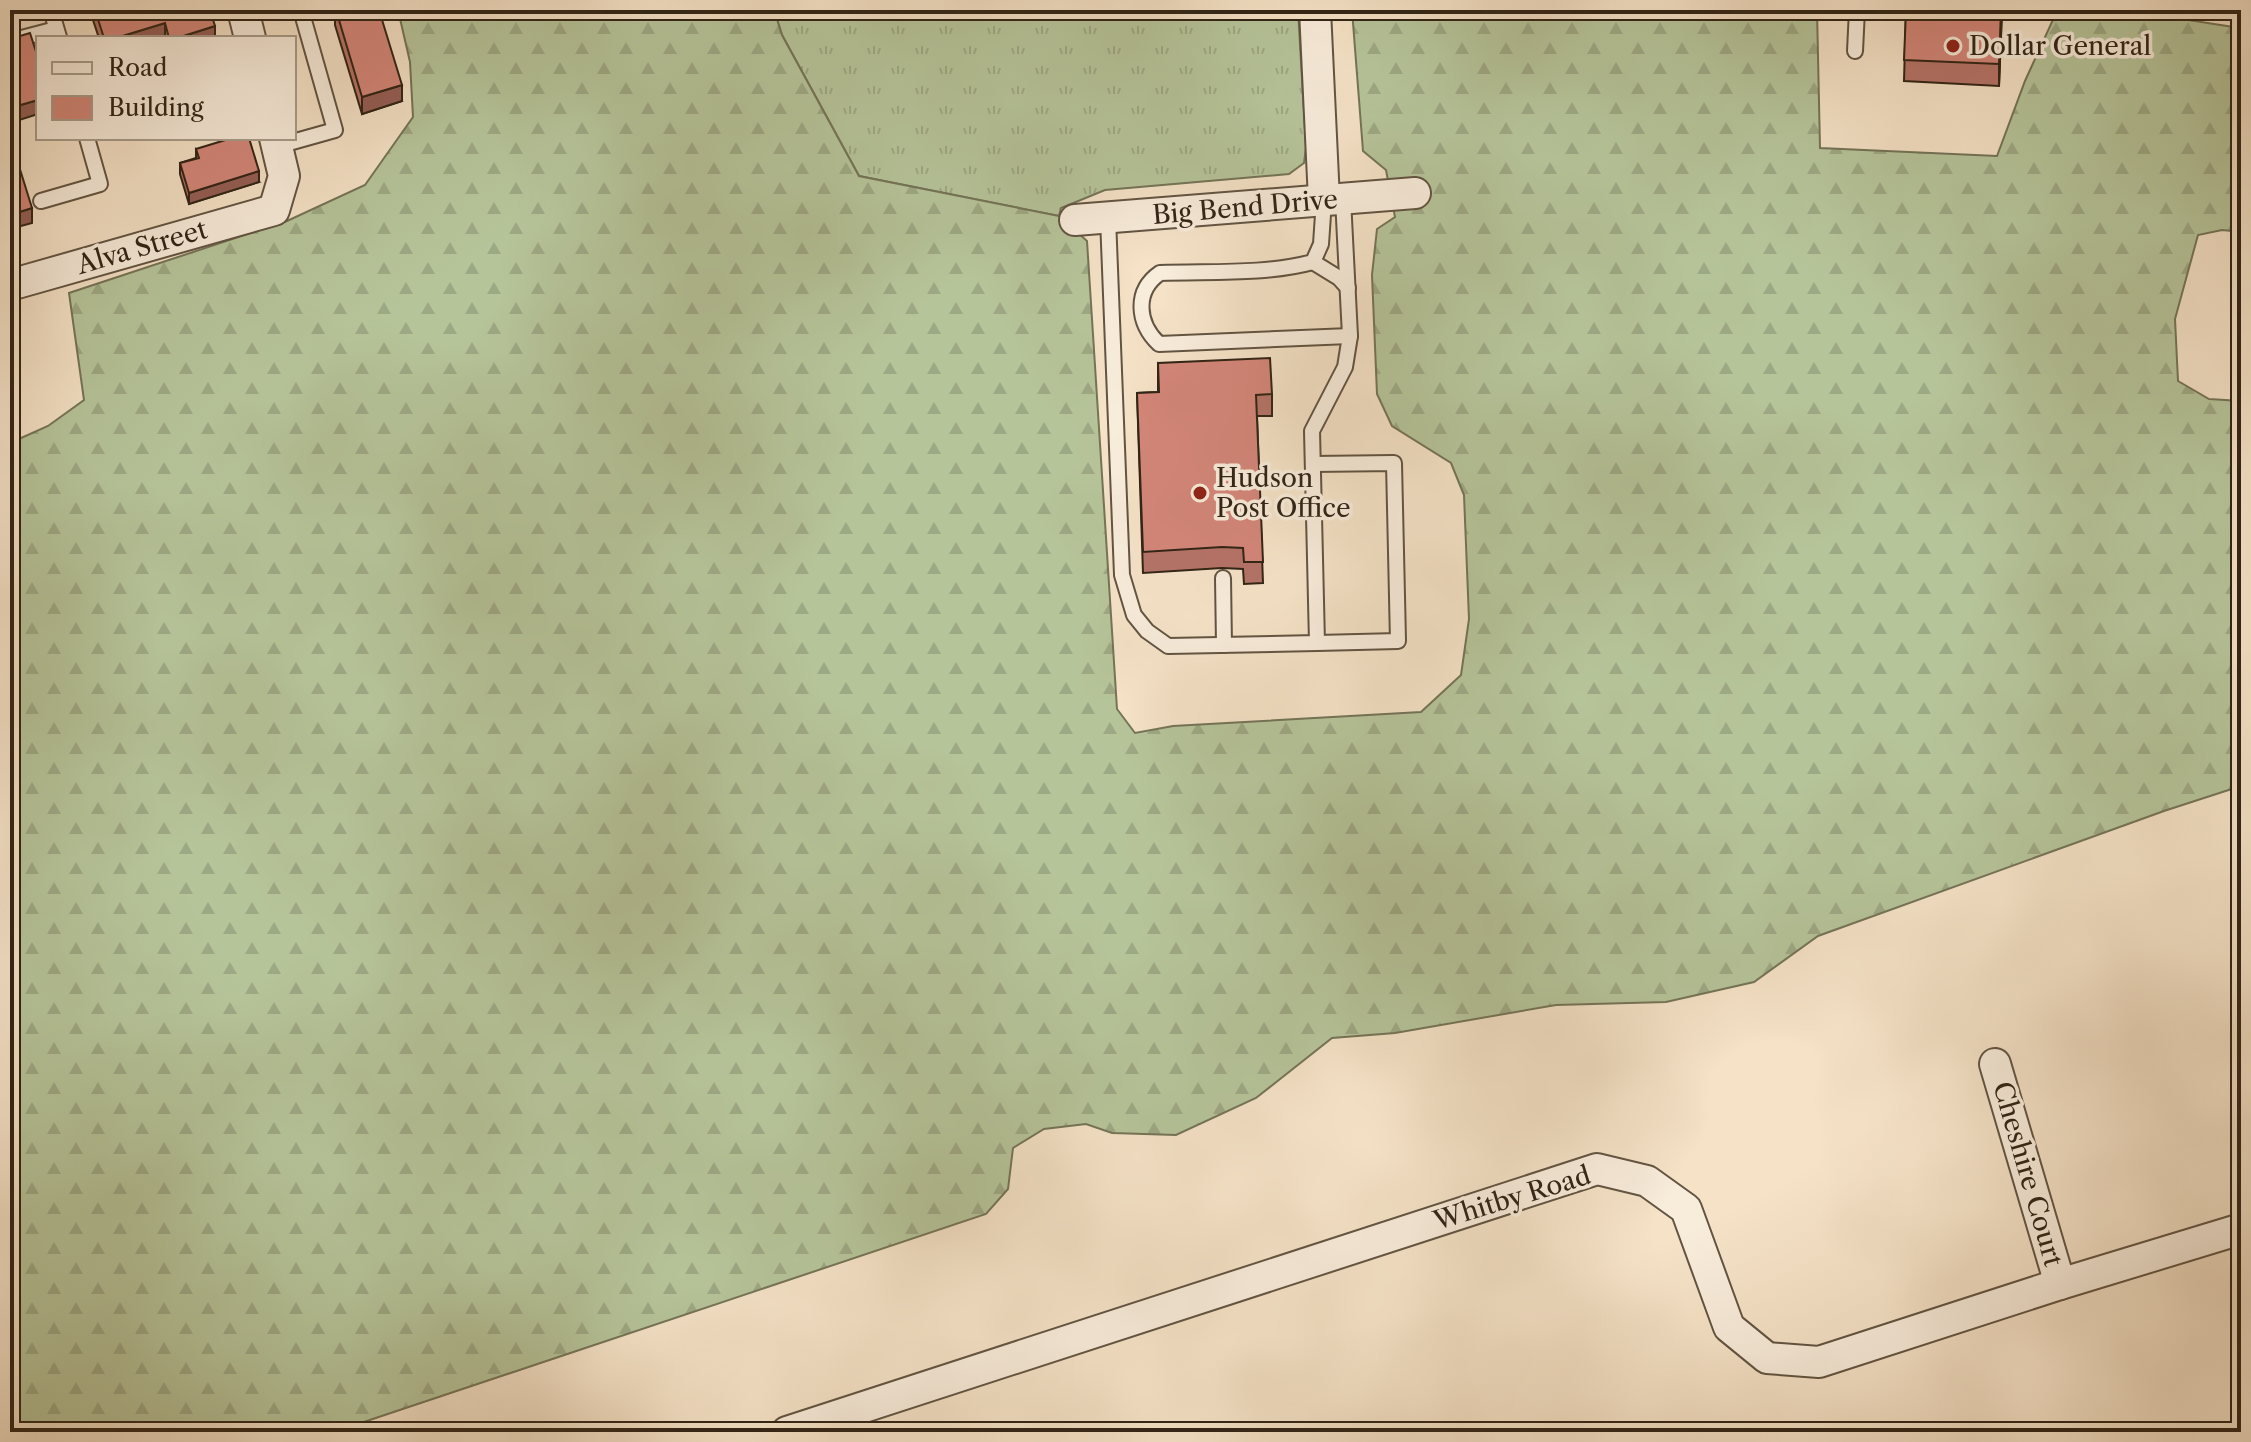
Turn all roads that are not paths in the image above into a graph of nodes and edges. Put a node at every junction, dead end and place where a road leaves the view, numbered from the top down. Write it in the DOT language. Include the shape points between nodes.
graph roads {
  1 [pos="51,10"];
  2 [pos="301,10"];
  3 [pos="1315,10"];
  4 [pos="1857,10"];
  5 [pos="58,33"];
  6 [pos="36,37"];
  7 [pos="10,41"];
  8 [pos="1855,51"];
  9 [pos="296,138"];
  10 [pos="88,140"];
  11 [pos="276,142"];
  12 [pos="1415,193"];
  13 [pos="1333,200"];
  14 [pos="41,201"];
  15 [pos="1108,218"];
  16 [pos="1075,220"];
  17 [pos="1313,262"];
  18 [pos="10,285"];
  19 [pos="1348,288"];
  20 [pos="1350,336"];
  21 [pos="1313,464"];
  22 [pos="1223,578"];
  23 [pos="1317,643"];
  24 [pos="1224,645"];
  25 [pos="1995,1064"];
  26 [pos="2241,1229"];
  27 [pos="2060,1284"];
  28 [pos="787,1432"];
  1 -- 5 [label="lane"];
  2 -- 9 [label="lane" via="335,130"];
  3 -- 13 [label="street"];
  4 -- 8 [label="lane"];
  6 -- 7 [label="lane"];
  10 -- 14 [label="lane" via="100,184"];
  11 -- 18 [label="street, Alva Street" via="284,176 274,210"];
  12 -- 13 [label="street, Big Bend Drive"];
  13 -- 15 [label="street, Big Bend Drive"];
  13 -- 17 [label="lane"];
  13 -- 19 [label="lane"];
  15 -- 16 [label="street, Big Bend Drive"];
  15 -- 24 [label="lane" via="1122,575 1129,602 1147,631 1168,646"];
  17 -- 19 [label="lane"];
  17 -- 20 [label="lane" via="1160,273 1149,280 1141,299 1148,334 1159,344"];
  19 -- 20 [label="lane"];
  20 -- 21 [label="lane" via="1345,367 1312,431"];
  21 -- 23 [label="lane"];
  21 -- 23 [label="lane" via="1394,463 1395,478 1398,641"];
  22 -- 24 [label="lane"];
  23 -- 24 [label="lane"];
  25 -- 27 [label="street, Cheshire Court"];
  26 -- 27 [label="street, Whitby Road"];
  27 -- 28 [label="street, Whitby Road" via="1819,1362 1767,1358 1729,1327 1686,1209 1647,1181 1597,1169"];
}
